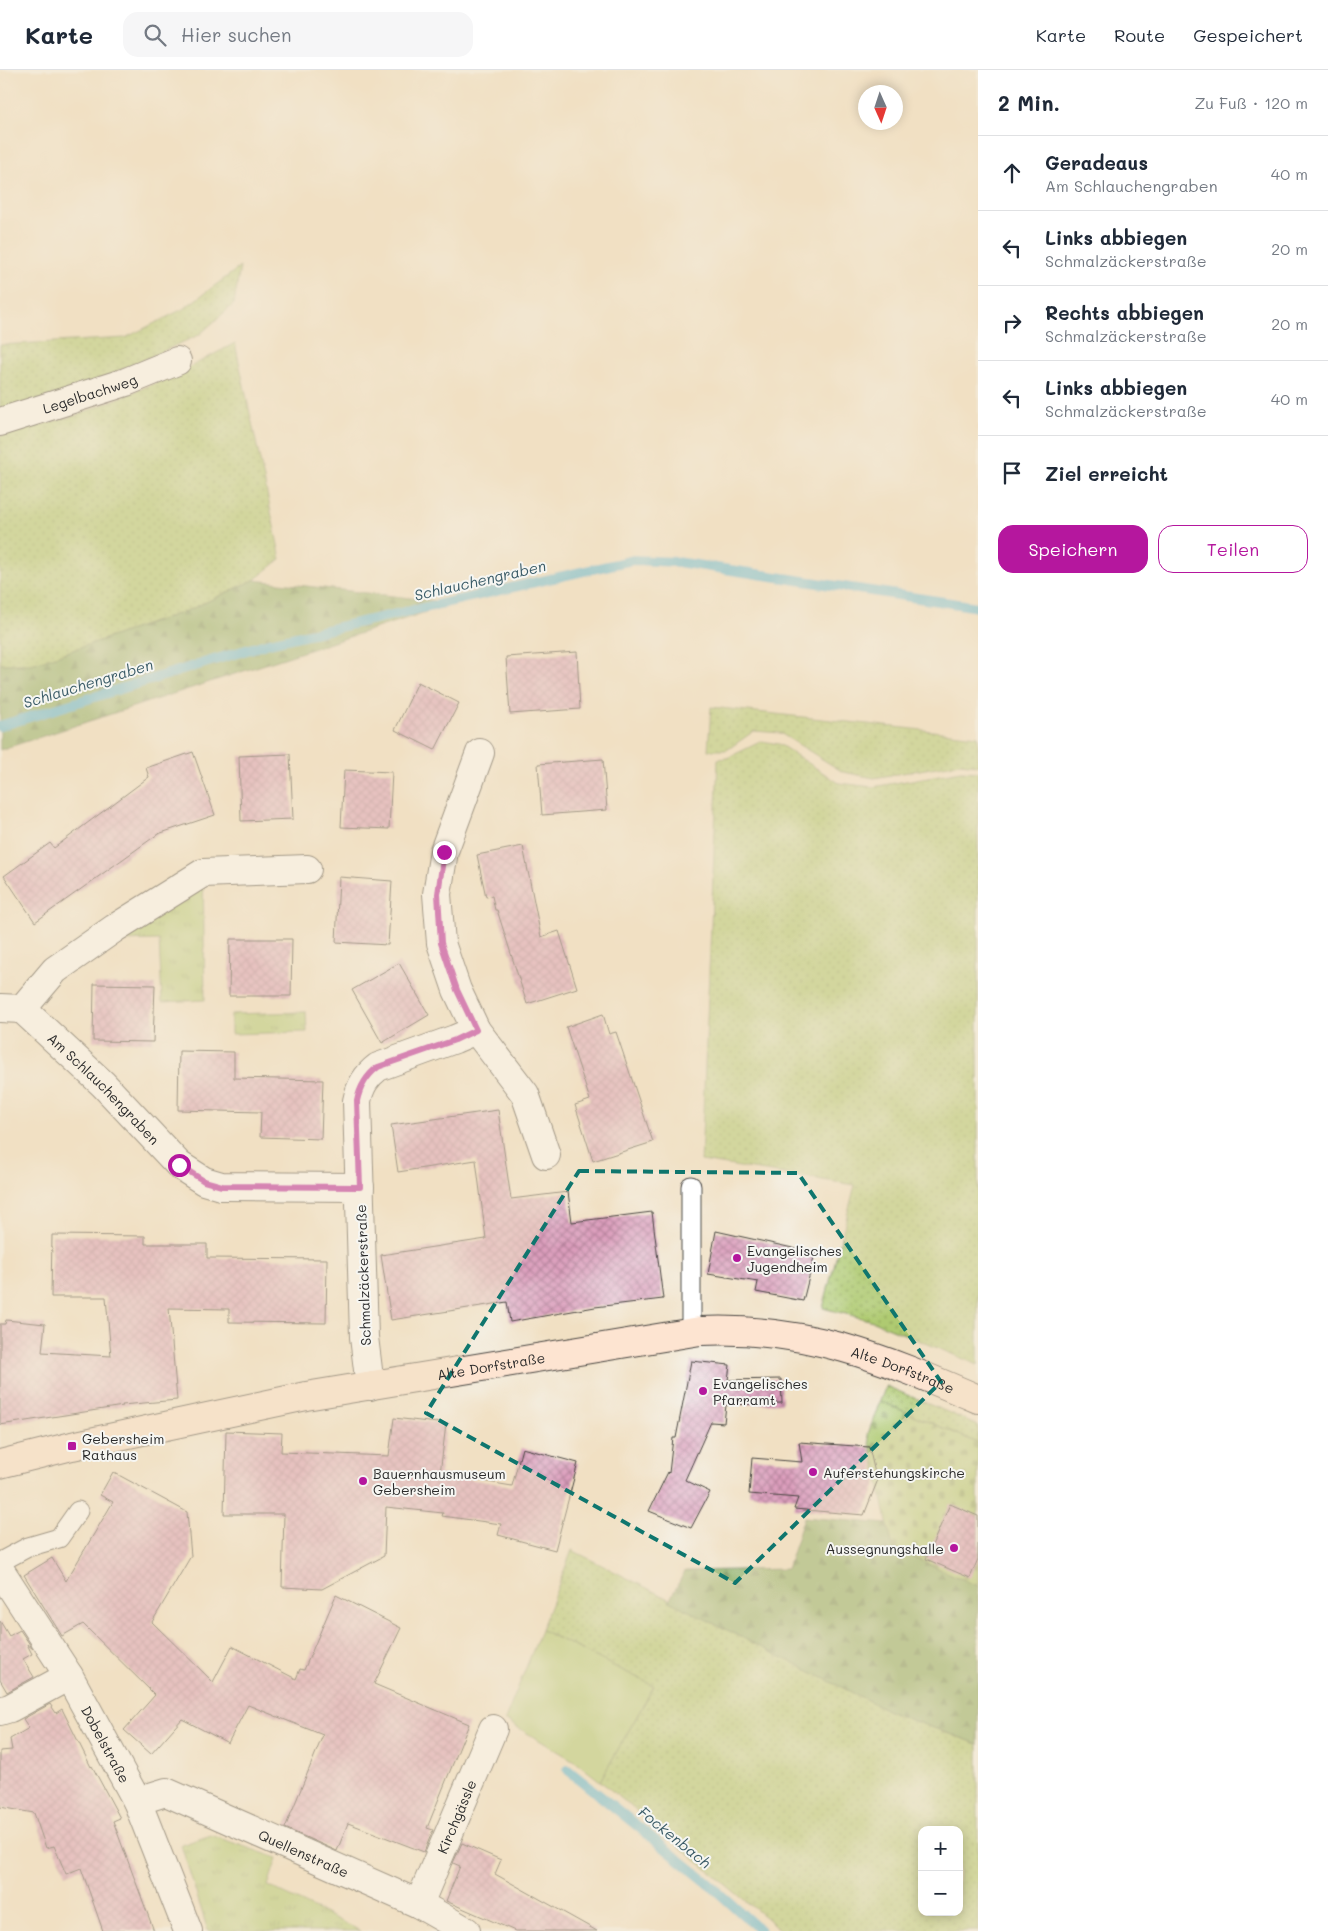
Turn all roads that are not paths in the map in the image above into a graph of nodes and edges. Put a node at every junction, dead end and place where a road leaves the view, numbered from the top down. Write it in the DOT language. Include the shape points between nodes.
graph roads {
  1 [pos="177,361"];
  2 [pos="0,422"];
  3 [pos="480,753"];
  4 [pos="307,869"];
  5 [pos="11,1008"];
  6 [pos="476,1030"];
  7 [pos="546,1155"];
  8 [pos="691,1186"];
  9 [pos="360,1187"];
  10 [pos="691,1333"];
  11 [pos="370,1386"];
  12 [pos="978,1399"];
  13 [pos="0,1464"];
  14 [pos="78,1512"];
  15 [pos="0,1562"];
  16 [pos="0,1570"];
  17 [pos="70,1676"];
  18 [pos="0,1711"];
  19 [pos="493,1729"];
  20 [pos="137,1801"];
  21 [pos="419,1904"];
  22 [pos="452,1927"];
  23 [pos="188,1931"];
  1 -- 2 [label="street, Legelbachweg" via="126,382"];
  3 -- 6 [label="street" via="444,852 438,894 441,943 457,990"];
  4 -- 5 [label="street, Am Schlauchengraben" via="203,873 55,970"];
  5 -- 9 [label="street, Am Schlauchengraben" via="103,1084 179,1165 204,1181 222,1186"];
  6 -- 7 [label="street" via="525,1094"];
  6 -- 9 [label="street, Schmalzäckerstraße" via="378,1067 369,1074 357,1101"];
  8 -- 10 [label="lane"];
  9 -- 11 [label="street, Schmalzäckerstraße" via="364,1336"];
  10 -- 11 [label="street, Alte Dorfstraße"];
  10 -- 12 [label="street, Alte Dorfstraße" via="749,1330 807,1338 863,1352"];
  11 -- 13 [label="street, Alte Dorfstraße" via="306,1396"];
  14 -- 15 [label="lane" via="59,1538 28,1546"];
  16 -- 17 [label="street, Dobelstraße"];
  17 -- 18 [label="street"];
  17 -- 20 [label="street, Dobelstraße"];
  19 -- 21 [label="street, Kirchgässle"];
  20 -- 21 [label="street, Quellenstraße" via="166,1792"];
  20 -- 23 [label="street, Dobelstraße"];
  21 -- 22 [label="street, Quellenstraße"];
}
